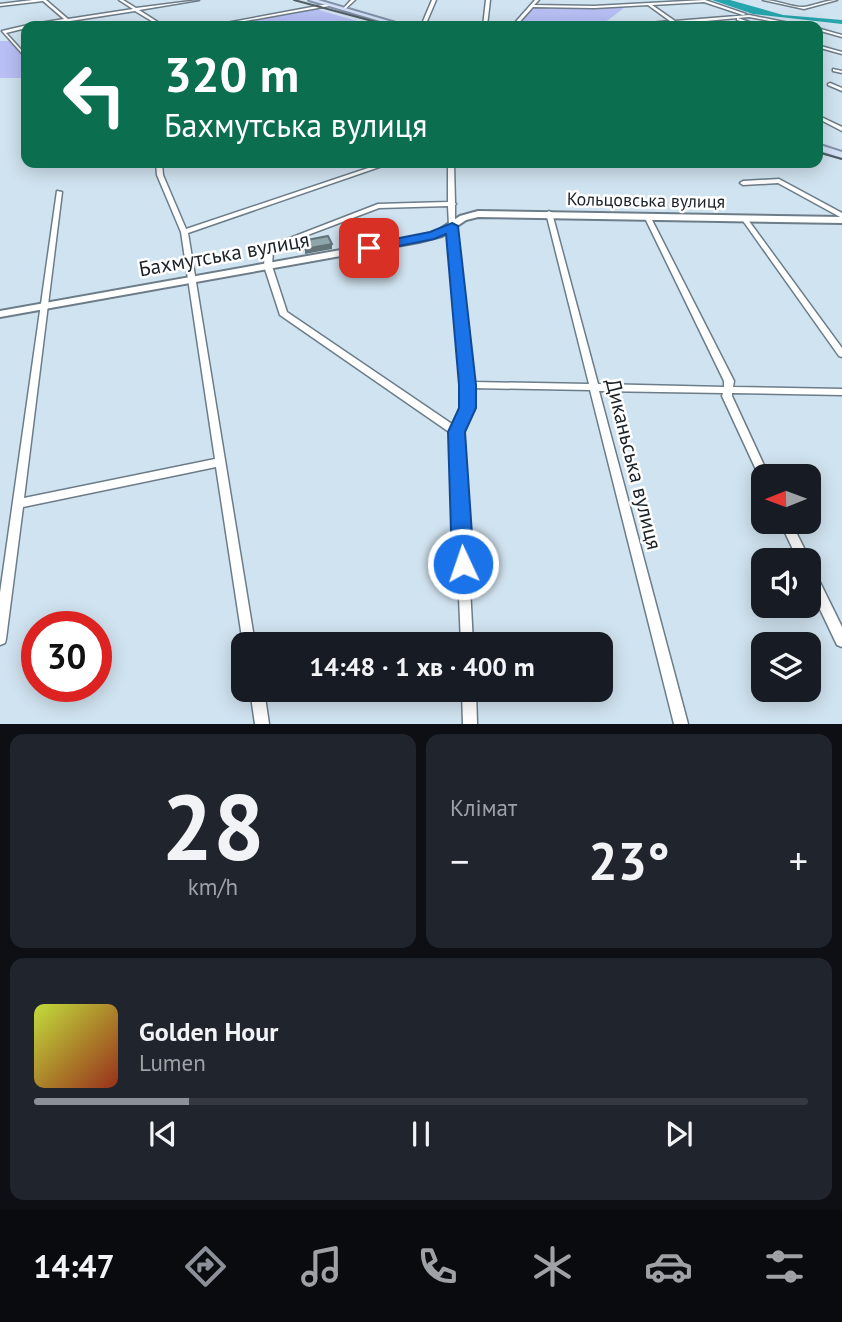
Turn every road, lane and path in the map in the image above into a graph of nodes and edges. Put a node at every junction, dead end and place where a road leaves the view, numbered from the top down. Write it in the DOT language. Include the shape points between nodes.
graph roads {
  1 [pos="43,0"];
  2 [pos="121,0"];
  3 [pos="197,0"];
  4 [pos="312,0"];
  5 [pos="353,0"];
  6 [pos="434,0"];
  7 [pos="488,0"];
  8 [pos="537,0"];
  9 [pos="590,0"];
  10 [pos="642,0"];
  11 [pos="702,0"];
  12 [pos="765,0"];
  13 [pos="835,0"];
  14 [pos="0,5"];
  15 [pos="328,5"];
  16 [pos="649,5"];
  17 [pos="532,6"];
  18 [pos="594,7"];
  19 [pos="343,9"];
  20 [pos="136,10"];
  21 [pos="749,16"];
  22 [pos="733,17"];
  23 [pos="67,20"];
  24 [pos="60,21"];
  25 [pos="154,21"];
  26 [pos="240,21"];
  27 [pos="385,21"];
  28 [pos="426,21"];
  29 [pos="486,21"];
  30 [pos="518,21"];
  31 [pos="672,21"];
  32 [pos="685,21"];
  33 [pos="744,21"];
  34 [pos="776,21"];
  35 [pos="21,27"];
  36 [pos="1,31"];
  37 [pos="823,31"];
  38 [pos="842,36"];
  39 [pos="823,48"];
  40 [pos="21,52"];
  41 [pos="842,53"];
  42 [pos="835,70"];
  43 [pos="842,72"];
  44 [pos="830,84"];
  45 [pos="842,90"];
  46 [pos="823,119"];
  47 [pos="842,129"];
  48 [pos="823,149"];
  49 [pos="842,155"];
  50 [pos="159,168"];
  51 [pos="373,168"];
  52 [pos="452,168"];
  53 [pos="743,183"];
  54 [pos="59,192"];
  55 [pos="453,204"];
  56 [pos="549,214"];
  57 [pos="647,216"];
  58 [pos="744,218"];
  59 [pos="842,218"];
  60 [pos="452,226"];
  61 [pos="184,232"];
  62 [pos="268,266"];
  63 [pos="192,280"];
  64 [pos="43,306"];
  65 [pos="0,314"];
  66 [pos="842,354"];
  67 [pos="468,385"];
  68 [pos="595,388"];
  69 [pos="728,391"];
  70 [pos="842,392"];
  71 [pos="457,432"];
  72 [pos="221,461"];
  73 [pos="758,464"];
  74 [pos="18,504"];
  75 [pos="821,597"];
  76 [pos="247,632"];
  77 [pos="466,632"];
  78 [pos="0,639"];
  79 [pos="842,641"];
  80 [pos="259,702"];
  81 [pos="469,702"];
  82 [pos="262,723"];
  83 [pos="470,723"];
  84 [pos="681,723"];
  1 -- 14 [label="street"];
  1 -- 23 [label="street"];
  2 -- 20 [label="street"];
  3 -- 20 [label="street"];
  4 -- 15 [label="main road"];
  5 -- 19 [label="street"];
  6 -- 28 [label="street"];
  7 -- 29 [label="street"];
  8 -- 17 [label="street"];
  9 -- 18 [label="street"];
  10 -- 16 [label="street"];
  11 -- 16 [label="street"];
  11 -- 21 [label="street"];
  12 -- 13 [label="street" via="802,8"];
  15 -- 19 [label="main road"];
  15 -- 26 [label="street"];
  16 -- 18 [label="street"];
  16 -- 31 [label="street"];
  17 -- 18 [label="street"];
  17 -- 30 [label="street"];
  19 -- 27 [label="main road"];
  20 -- 23 [label="street"];
  20 -- 25 [label="street"];
  21 -- 22 [label="street"];
  21 -- 34 [label="street"];
  22 -- 32 [label="street"];
  22 -- 33 [label="street"];
  23 -- 24 [label="street"];
  35 -- 36 [label="street"];
  36 -- 40 [label="street"];
  37 -- 38 [label="street"];
  39 -- 41 [label="street"];
  42 -- 43 [label="street"];
  44 -- 45 [label="street"];
  46 -- 47 [label="street"];
  48 -- 49 [label="main road"];
  50 -- 61 [label="street"];
  51 -- 61 [label="street"];
  52 -- 55 [label="street"];
  53 -- 59 [label="street" via="776,180"];
  54 -- 64 [label="street"];
  55 -- 60 [label="street"];
  55 -- 62 [label="street" via="378,206 274,246"];
  56 -- 57 [label="street, Кольцовська вулиця"];
  56 -- 60 [label="street, Кольцовська вулиця" via="478,214"];
  56 -- 68 [label="street, Диканьська вулиця"];
  57 -- 58 [label="street, Кольцовська вулиця"];
  57 -- 69 [label="street" via="729,381"];
  58 -- 59 [label="street, Кольцовська вулиця"];
  58 -- 66 [label="street"];
  60 -- 62 [label="street, Бахмутська вулиця" via="426,237"];
  60 -- 67 [label="street"];
  61 -- 63 [label="street"];
  62 -- 63 [label="street, Бахмутська вулиця"];
  62 -- 71 [label="street" via="283,313"];
  63 -- 64 [label="street, Бахмутська вулиця"];
  63 -- 72 [label="street"];
  64 -- 65 [label="street, Бахмутська вулиця"];
  64 -- 74 [label="street"];
  67 -- 68 [label="street"];
  67 -- 71 [label="street" via="468,408"];
  68 -- 69 [label="street"];
  68 -- 84 [label="street, Диканьська вулиця"];
  69 -- 70 [label="street"];
  69 -- 73 [label="street"];
  71 -- 77 [label="street"];
  72 -- 74 [label="street"];
  72 -- 76 [label="street"];
  74 -- 78 [label="street"];
  75 -- 79 [label="street"];
  80 -- 82 [label="street"];
  81 -- 83 [label="street"];
}
